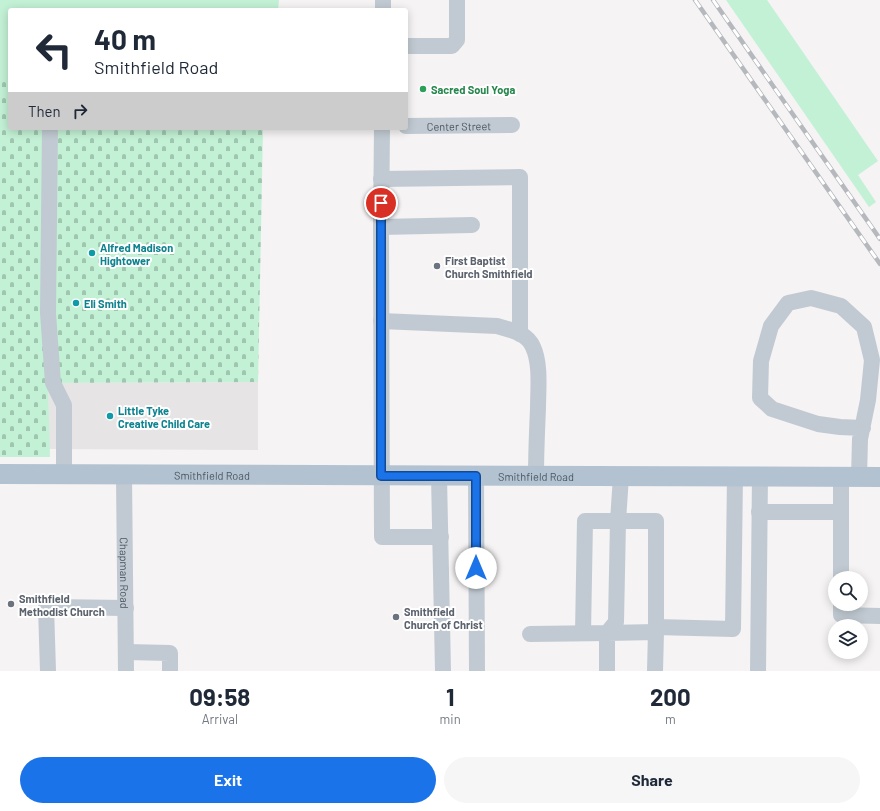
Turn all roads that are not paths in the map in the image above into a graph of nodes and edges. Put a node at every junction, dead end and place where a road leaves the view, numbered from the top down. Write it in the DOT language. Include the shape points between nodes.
graph roads {
  1 [pos="457,0"];
  2 [pos="408,46"];
  3 [pos="512,125"];
  4 [pos="408,126"];
  5 [pos="50,130"];
  6 [pos="382,130"];
  7 [pos="382,179"];
  8 [pos="472,226"];
  9 [pos="381,227"];
  10 [pos="381,321"];
  11 [pos="520,334"];
  12 [pos="863,428"];
  13 [pos="0,474"];
  14 [pos="64,474"];
  15 [pos="124,476"];
  16 [pos="381,476"];
  17 [pos="439,476"];
  18 [pos="476,476"];
  19 [pos="536,476"];
  20 [pos="621,476"];
  21 [pos="735,476"];
  22 [pos="760,476"];
  23 [pos="850,477"];
  24 [pos="880,477"];
  25 [pos="759,512"];
  26 [pos="841,512"];
  27 [pos="618,521"];
  28 [pos="441,537"];
  29 [pos="841,571"];
  30 [pos="126,608"];
  31 [pos="841,611"];
  32 [pos="880,616"];
  33 [pos="656,630"];
  34 [pos="583,633"];
  35 [pos="607,633"];
  36 [pos="530,634"];
  37 [pos="126,652"];
  38 [pos="48,671"];
  39 [pos="126,671"];
  40 [pos="170,671"];
  41 [pos="443,671"];
  42 [pos="477,671"];
  43 [pos="607,671"];
  44 [pos="655,671"];
  45 [pos="758,671"];
  1 -- 2 [label="street" via="457,40 452,46"];
  3 -- 4 [label="street, Center Street"];
  5 -- 14 [label="street" via="48,313 53,383 64,405"];
  6 -- 7 [label="street"];
  7 -- 9 [label="street"];
  7 -- 11 [label="street" via="520,177"];
  8 -- 9 [label="street"];
  9 -- 10 [label="street"];
  10 -- 11 [label="street" via="497,326"];
  10 -- 16 [label="street"];
  11 -- 19 [label="street" via="533,347 537,362"];
  12 -- 12 [label="street" via="872,360 864,327 841,306 811,298 788,303 771,326 761,361 760,398 772,409 818,424"];
  12 -- 23 [label="street"];
  13 -- 14 [label="main road, Smithfield Road"];
  14 -- 15 [label="main road, Smithfield Road"];
  15 -- 16 [label="main road, Smithfield Road"];
  15 -- 30 [label="street, Chapman Road"];
  16 -- 17 [label="main road, Smithfield Road"];
  16 -- 28 [label="street" via="382,537"];
  17 -- 18 [label="main road, Smithfield Road"];
  17 -- 28 [label="street"];
  18 -- 19 [label="main road, Smithfield Road"];
  18 -- 42 [label="street"];
  19 -- 20 [label="main road, Smithfield Road"];
  20 -- 21 [label="main road, Smithfield Road"];
  20 -- 27 [label="street"];
  21 -- 22 [label="main road, Smithfield Road"];
  21 -- 33 [label="street" via="733,629"];
  22 -- 23 [label="main road, Smithfield Road"];
  22 -- 25 [label="street"];
  23 -- 24 [label="main road, Smithfield Road"];
  23 -- 26 [label="street"];
  25 -- 26 [label="street"];
  25 -- 45 [label="street"];
  26 -- 29 [label="street"];
  27 -- 33 [label="street" via="656,520"];
  27 -- 34 [label="street" via="586,521"];
  27 -- 35 [label="street" via="616,622"];
  28 -- 41 [label="street"];
  30 -- 37 [label="street, Chapman Road"];
  30 -- 38 [label="street" via="46,607"];
  31 -- 32 [label="street" via="841,615"];
  33 -- 35 [label="street"];
  33 -- 44 [label="street"];
  34 -- 35 [label="street"];
  34 -- 36 [label="street"];
  35 -- 43 [label="street"];
  37 -- 39 [label="street, Chapman Road"];
  37 -- 40 [label="street" via="170,653"];
}
